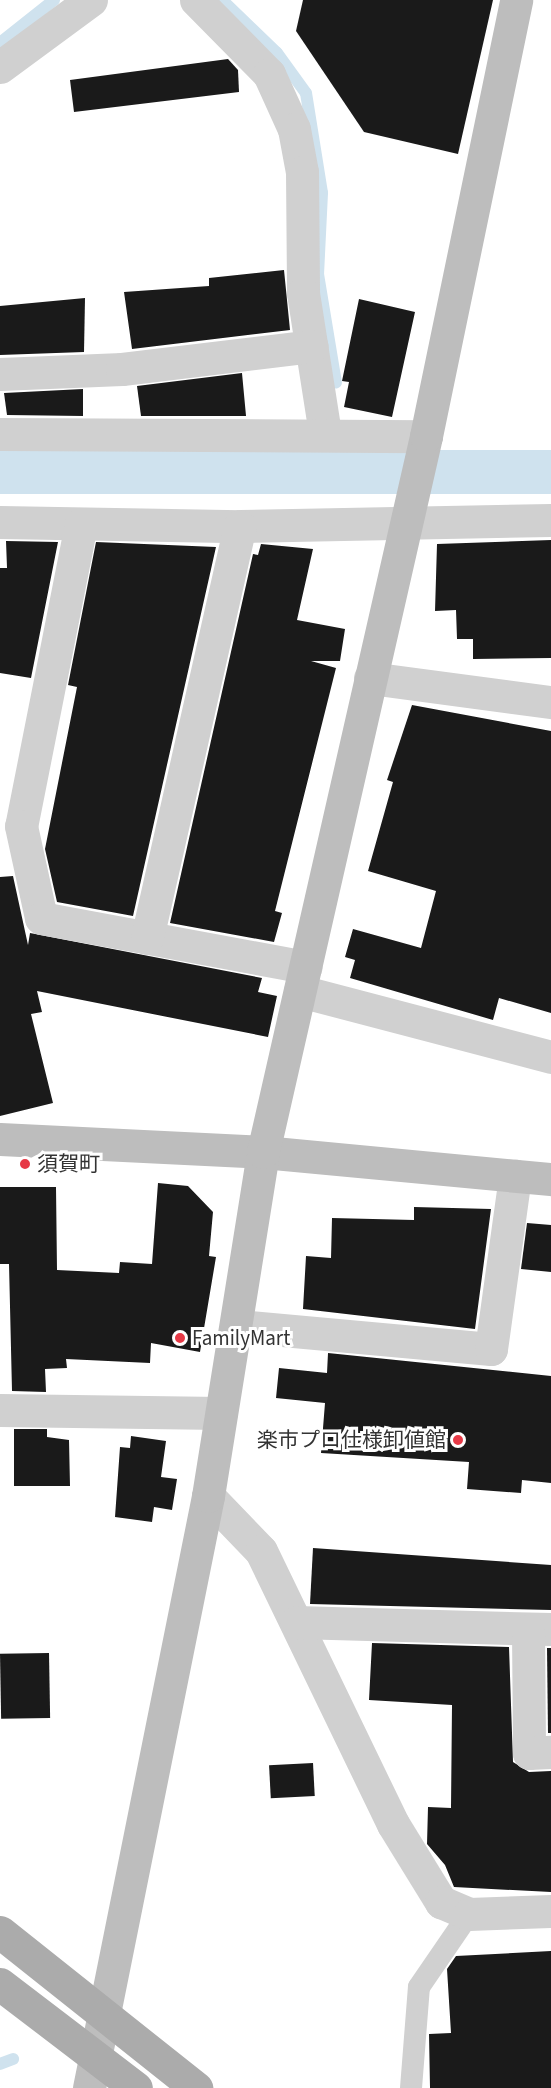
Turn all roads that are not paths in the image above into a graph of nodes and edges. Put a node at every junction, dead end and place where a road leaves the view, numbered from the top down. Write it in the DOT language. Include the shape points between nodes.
graph roads {
  1 [pos="91,0"];
  2 [pos="196,0"];
  3 [pos="516,0"];
  4 [pos="0,67"];
  5 [pos="312,346"];
  6 [pos="0,374"];
  7 [pos="324,433"];
  8 [pos="0,434"];
  9 [pos="426,436"];
  10 [pos="407,519"];
  11 [pos="551,520"];
  12 [pos="0,522"];
  13 [pos="81,524"];
  14 [pos="240,526"];
  15 [pos="370,678"];
  16 [pos="551,702"];
  17 [pos="147,938"];
  18 [pos="302,979"];
  19 [pos="551,1057"];
  20 [pos="0,1139"];
  21 [pos="263,1152"];
  22 [pos="515,1176"];
  23 [pos="551,1179"];
  24 [pos="238,1326"];
  25 [pos="0,1410"];
  26 [pos="221,1413"];
  27 [pos="208,1496"];
  28 [pos="296,1622"];
  29 [pos="539,1630"];
  30 [pos="551,1752"];
  31 [pos="551,1911"];
  32 [pos="469,1914"];
  33 [pos="0,1932"];
  34 [pos="0,1984"];
  35 [pos="107,2016"];
  36 [pos="92,2073"];
  37 [pos="136,2088"];
  38 [pos="196,2088"];
  39 [pos="411,2088"];
  1 -- 4 [label="street"];
  2 -- 5 [label="street" via="269,74 294,129 302,172 303,293"];
  3 -- 9 [label="street"];
  5 -- 6 [label="street" via="122,369"];
  5 -- 7 [label="street"];
  7 -- 8 [label="street"];
  7 -- 9 [label="street"];
  9 -- 10 [label="street"];
  10 -- 11 [label="street"];
  10 -- 14 [label="street"];
  10 -- 15 [label="street"];
  12 -- 13 [label="street"];
  13 -- 14 [label="street"];
  13 -- 17 [label="street" via="21,826 41,918"];
  14 -- 17 [label="street"];
  15 -- 16 [label="street"];
  15 -- 18 [label="street"];
  17 -- 18 [label="street"];
  18 -- 19 [label="street"];
  18 -- 21 [label="street"];
  20 -- 21 [label="street"];
  21 -- 22 [label="street"];
  21 -- 24 [label="street"];
  22 -- 23 [label="street"];
  22 -- 24 [label="street" via="490,1349"];
  24 -- 26 [label="street"];
  25 -- 26 [label="street"];
  26 -- 27 [label="street"];
  27 -- 28 [label="street" via="261,1551"];
  27 -- 35 [label="street"];
  28 -- 29 [label="street"];
  28 -- 32 [label="street" via="393,1824 441,1902"];
  29 -- 30 [label="street" via="528,1754"];
  31 -- 32 [label="street"];
  32 -- 39 [label="lane" via="419,1987"];
  33 -- 35 [label="main road"];
  34 -- 36 [label="main road"];
  35 -- 36 [label="street"];
  35 -- 38 [label="main road"];
  36 -- 37 [label="main road"];
}
